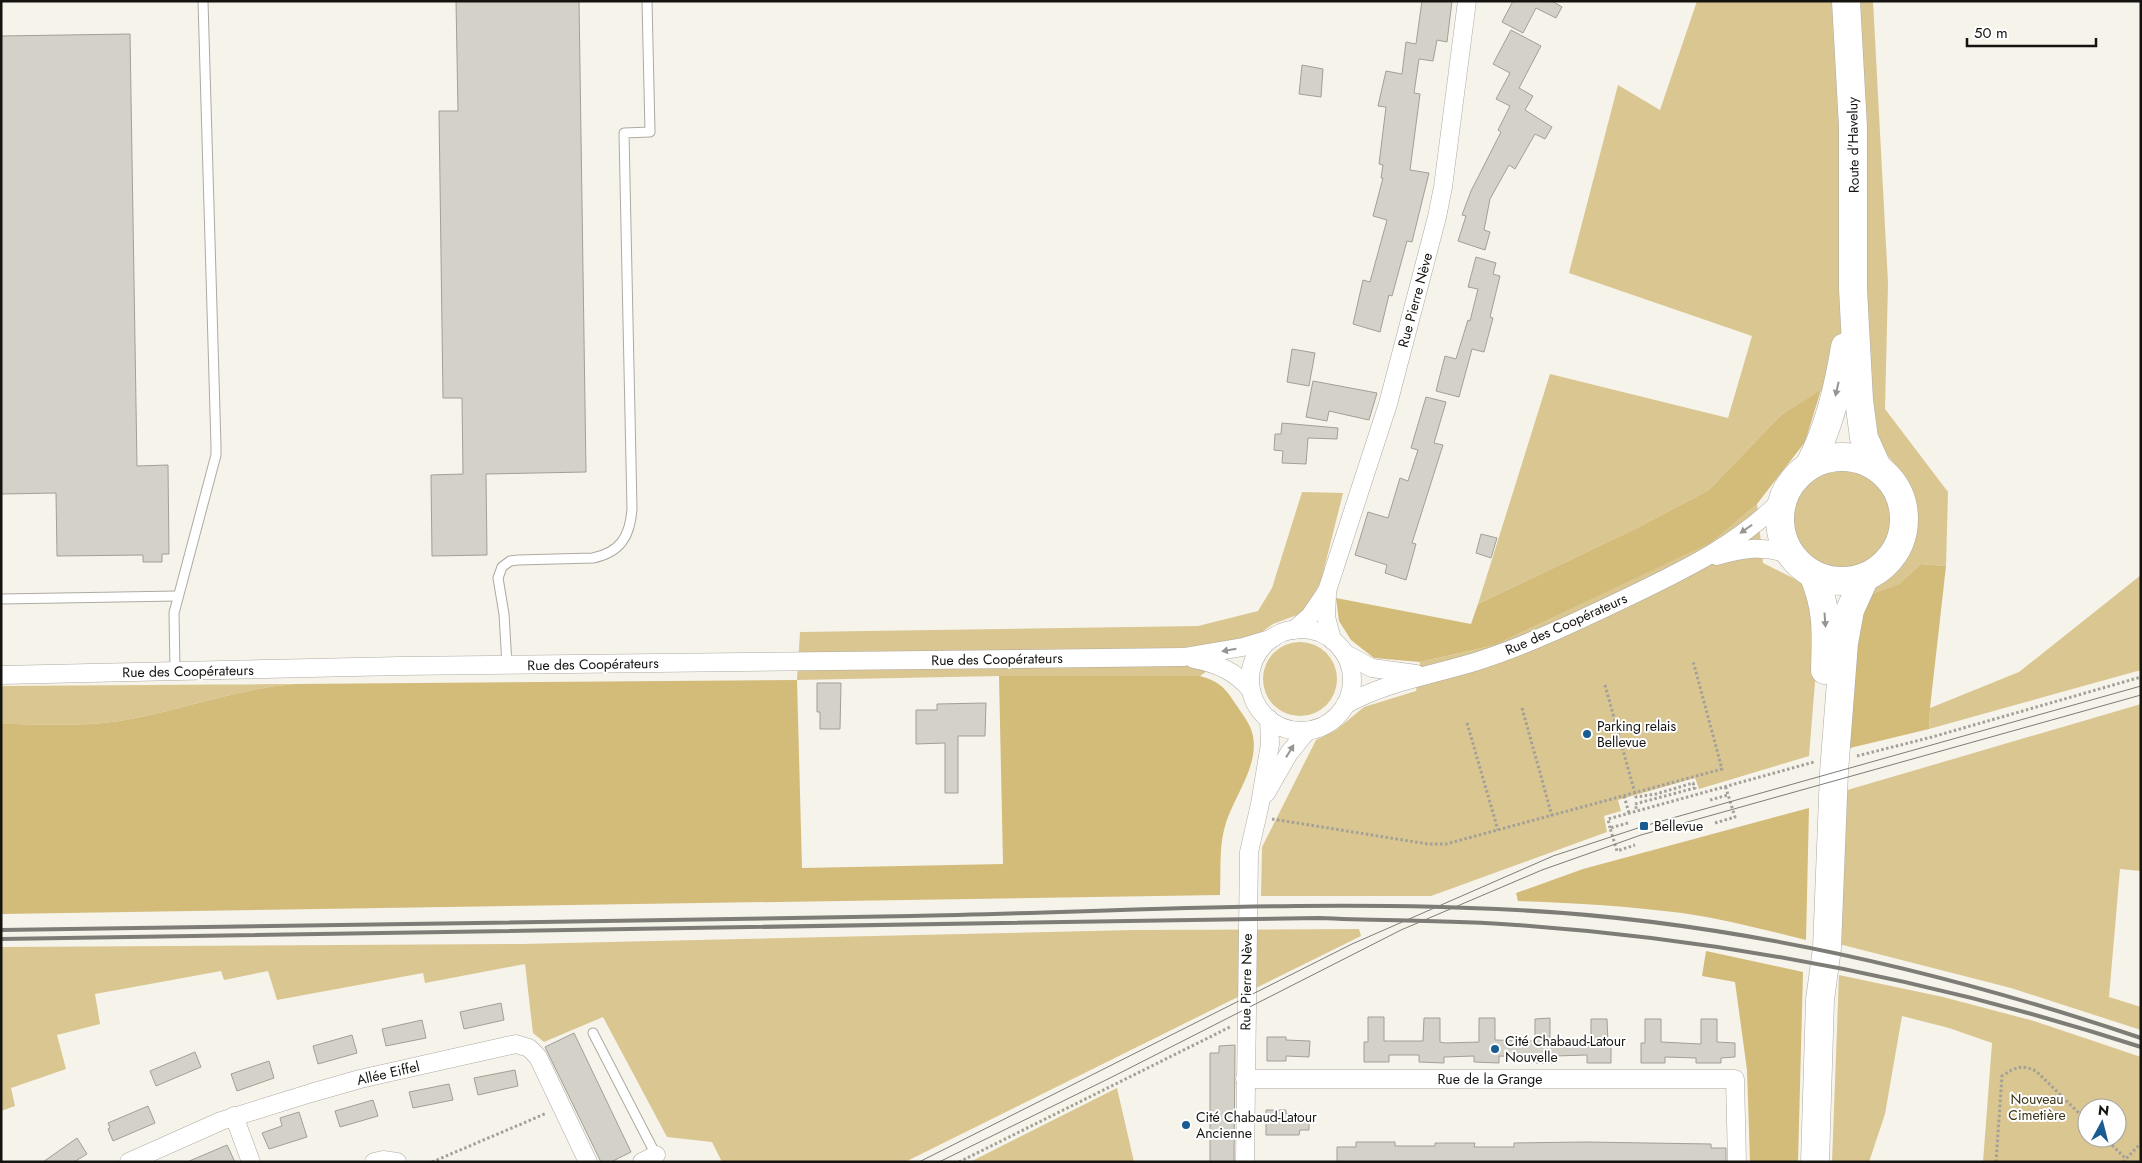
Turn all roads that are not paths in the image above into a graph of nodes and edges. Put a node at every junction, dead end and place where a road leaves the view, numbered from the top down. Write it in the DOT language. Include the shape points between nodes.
graph roads {
  1 [pos="204,1"];
  2 [pos="647,1"];
  3 [pos="1467,1"];
  4 [pos="1846,1"];
  5 [pos="1854,289"];
  6 [pos="1809,466"];
  7 [pos="1877,467"];
  8 [pos="1783,498"];
  9 [pos="1792,555"];
  10 [pos="1700,562"];
  11 [pos="1813,574"];
  12 [pos="1865,577"];
  13 [pos="1327,590"];
  14 [pos="178,596"];
  15 [pos="1,598"];
  16 [pos="1294,630"];
  17 [pos="1273,638"];
  18 [pos="1332,640"];
  19 [pos="1344,653"];
  20 [pos="1184,657"];
  21 [pos="506,665"];
  22 [pos="175,671"];
  23 [pos="1428,674"];
  24 [pos="1,675"];
  25 [pos="1251,690"];
  26 [pos="1345,705"];
  27 [pos="1269,719"];
  28 [pos="1307,730"];
  29 [pos="1828,760"];
  30 [pos="1258,811"];
  31 [pos="593,1033"];
  32 [pos="1245,1079"];
  33 [pos="234,1116"];
  34 [pos="649,1158"];
  35 [pos="129,1162"];
  36 [pos="251,1162"];
  37 [pos="374,1162"];
  38 [pos="397,1162"];
  39 [pos="588,1162"];
  40 [pos="1245,1162"];
  41 [pos="1737,1162"];
  42 [pos="1815,1162"];
  1 -- 14 [label="lane" via="216,455"];
  2 -- 21 [label="lane" via="650,132 624,133 630,526 617,547 603,556 518,560 502,567 498,578 504,614"];
  3 -- 13 [label="street, Rue Pierre Nève" via="1443,186 1436,217 1388,404"];
  4 -- 5 [label="main road, Route d'Haveluy" via="1854,155"];
  5 -- 6 [label="main road, Route d'Haveluy, one-way" via="1836,395 1822,440"];
  5 -- 7 [label="main road, Route d'Haveluy" via="1861,421 1867,446"];
  6 -- 7 [label="main road" via="1827,458 1846,456"];
  6 -- 8 [label="main road" via="1793,480"];
  7 -- 12 [label="main road" via="1888,476 1899,493 1904,526 1892,557"];
  8 -- 9 [label="main road" via="1781,531"];
  8 -- 10 [label="street, Rue des Coopérateurs, one-way" via="1767,514"];
  9 -- 10 [label="street, Rue des Coopérateurs" via="1757,548"];
  9 -- 11 [label="main road"];
  10 -- 23 [label="street, Rue des Coopérateurs" via="1549,634 1491,657"];
  11 -- 12 [label="main road" via="1838,581"];
  11 -- 29 [label="main road, one-way" via="1824,604 1826,626"];
  12 -- 29 [label="main road" via="1847,626"];
  13 -- 16 [label="street, Rue Pierre Nève" via="1310,616"];
  13 -- 18 [label="street, Rue Pierre Nève" via="1325,612"];
  14 -- 15 [label="lane"];
  14 -- 22 [label="lane" via="174,613"];
  16 -- 17 [label="street"];
  16 -- 18 [label="street" via="1314,631"];
  17 -- 20 [label="street, Rue des Coopérateurs, one-way"];
  17 -- 25 [label="street" via="1254,661 1250,675"];
  18 -- 19 [label="street"];
  19 -- 23 [label="street, Rue des Coopérateurs" via="1380,671"];
  19 -- 26 [label="street" via="1352,679"];
  20 -- 21 [label="street, Rue des Coopérateurs"];
  20 -- 25 [label="street, Rue des Coopérateurs" via="1224,667 1240,677"];
  21 -- 22 [label="street, Rue des Coopérateurs"];
  22 -- 24 [label="street, Rue des Coopérateurs"];
  23 -- 26 [label="street, Rue des Coopérateurs"];
  25 -- 27 [label="street" via="1259,709"];
  26 -- 28 [label="street" via="1326,724"];
  27 -- 28 [label="street" via="1287,729"];
  27 -- 30 [label="street, Rue Pierre Nève" via="1270,744"];
  30 -- 28 [label="street, Rue Pierre Nève, one-way" via="1289,753"];
  29 -- 42 [label="main road" via="1828,948 1820,1000"];
  30 -- 32 [label="street, Rue Pierre Nève" via="1249,852"];
  31 -- 34 [label="lane"];
  32 -- 40 [label="street, Rue Pierre Nève"];
  32 -- 41 [label="street, Rue de la Grange" via="1735,1079"];
  33 -- 35 [label="street, Allée Eiffel"];
  33 -- 36 [label="street"];
  33 -- 39 [label="street, Allée Eiffel" via="343,1084 516,1044 534,1052"];
  37 -- 38 [label="street"];
}
